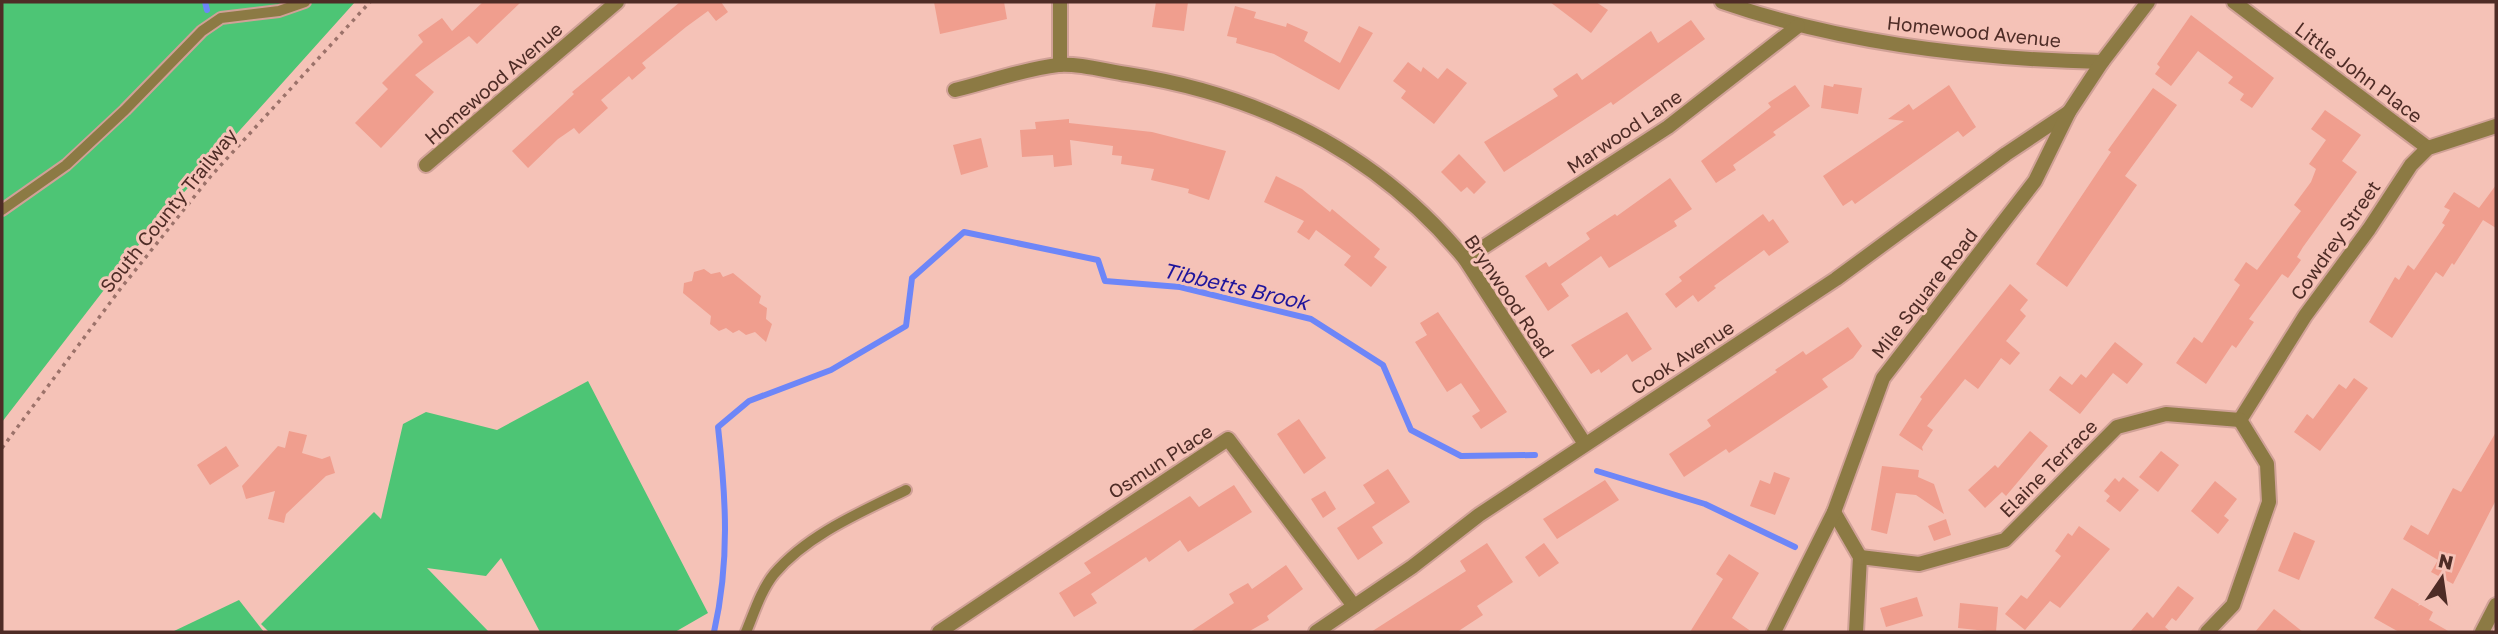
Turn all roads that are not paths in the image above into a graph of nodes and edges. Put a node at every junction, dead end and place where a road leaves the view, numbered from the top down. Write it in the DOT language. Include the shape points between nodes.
graph roads {
  1 [pos="305,2"];
  2 [pos="617,2"];
  3 [pos="1060,2"];
  4 [pos="1722,2"];
  5 [pos="2148,2"];
  6 [pos="2234,2"];
  7 [pos="1798,26"];
  8 [pos="2102,62"];
  9 [pos="1060,65"];
  10 [pos="954,90"];
  11 [pos="2069,112"];
  12 [pos="2496,126"];
  13 [pos="2428,148"];
  14 [pos="426,165"];
  15 [pos="2,210"];
  16 [pos="1465,260"];
  17 [pos="2240,420"];
  18 [pos="1585,444"];
  19 [pos="906,490"];
  20 [pos="1834,512"];
  21 [pos="1860,557"];
  22 [pos="2496,605"];
  23 [pos="1354,606"];
  24 [pos="746,632"];
  25 [pos="939,632"];
  26 [pos="1316,632"];
  27 [pos="1774,632"];
  28 [pos="1856,632"];
  29 [pos="2207,632"];
  30 [pos="2482,632"];
  1 -- 15 [label="lane" via="279,11 221,18 212,24 66,165"];
  2 -- 14 [label="street, Homewood Avenue"];
  3 -- 9 [label="street"];
  4 -- 7 [label="street, Homewood Avenue"];
  5 -- 8 [label="street, Mile Square Road"];
  6 -- 13 [label="street, Little John Place"];
  7 -- 8 [label="street, Homewood Avenue" via="1916,48"];
  7 -- 16 [label="street, Marwood Lane" via="1668,128"];
  8 -- 11 [label="street, Mile Square Road"];
  9 -- 10 [label="street, Brynwood Road"];
  9 -- 16 [label="street, Brynwood Road" via="1180,82 1254,106 1329,140 1400,194"];
  11 -- 18 [label="street, Cook Avenue" via="1836,279"];
  11 -- 20 [label="street, Mile Square Road" via="2035,181 1883,378"];
  12 -- 13 [label="street"];
  13 -- 17 [label="street, Cowdrey Street" via="2411,165 2305,316"];
  16 -- 18 [label="street, Brynwood Road"];
  17 -- 21 [label="street, Elaine Terrace" via="2166,414 2117,427 2005,540 1919,564"];
  17 -- 29 [label="street" via="2267,464 2269,502 2233,605"];
  18 -- 23 [label="street, Cook Avenue"];
  19 -- 24 [label="lane" via="840,523 792,558 774,575"];
  20 -- 21 [label="street"];
  20 -- 27 [label="street, Mile Square Road"];
  21 -- 28 [label="street"];
  22 -- 30 [label="street"];
  23 -- 25 [label="street, Osmun Place" via="1228,439"];
  23 -- 26 [label="street, Cook Avenue"];
}
